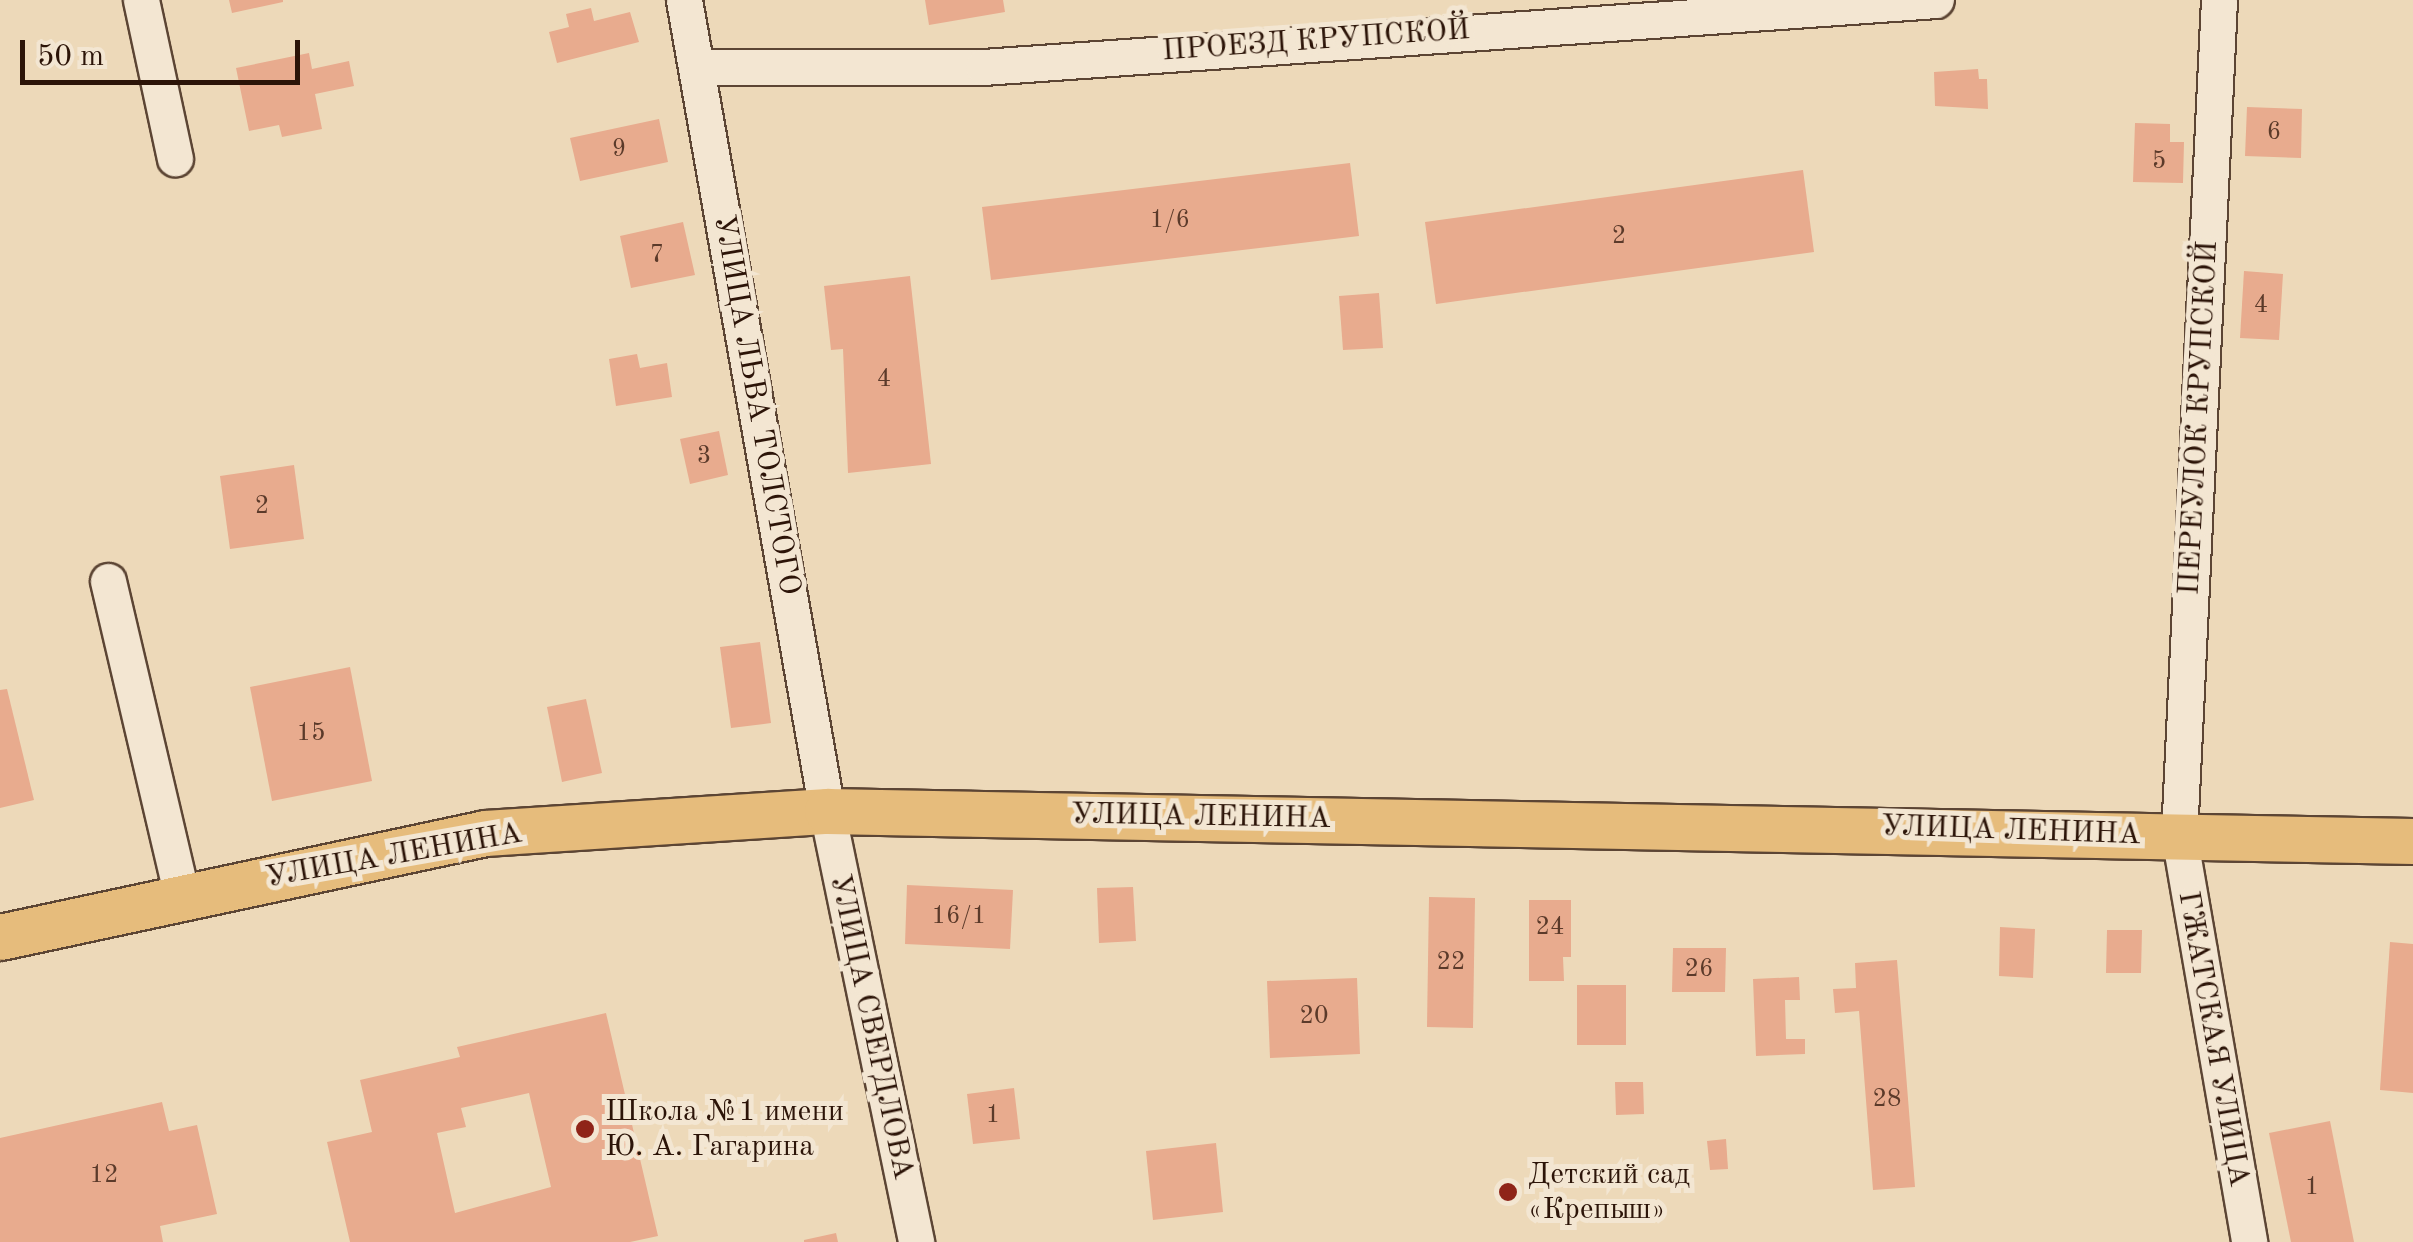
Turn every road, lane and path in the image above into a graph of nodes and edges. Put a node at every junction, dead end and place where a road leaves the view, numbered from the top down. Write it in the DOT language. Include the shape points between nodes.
graph roads {
  1 [pos="141,0"];
  2 [pos="684,0"];
  3 [pos="1936,0"];
  4 [pos="2218,0"];
  5 [pos="1601,9"];
  6 [pos="697,67"];
  7 [pos="175,158"];
  8 [pos="108,581"];
  9 [pos="827,811"];
  10 [pos="2179,835"];
  11 [pos="2413,841"];
  12 [pos="182,896"];
  13 [pos="0,936"];
  14 [pos="916,1242"];
  15 [pos="2249,1242"];
  1 -- 7 [label="street"];
  2 -- 6 [label="street, УЛИЦА ЛЬВА ТОЛСТОГО"];
  3 -- 5 [label="street, ПРОЕЗД КРУПСКОЙ"];
  4 -- 10 [label="street, ПЕРЕУЛОК КРУПСКОЙ"];
  5 -- 6 [label="street, ПРОЕЗД КРУПСКОЙ" via="983,67"];
  6 -- 9 [label="street, УЛИЦА ЛЬВА ТОЛСТОГО"];
  8 -- 12 [label="street"];
  9 -- 10 [label="main road, УЛИЦА ЛЕНИНА"];
  9 -- 12 [label="main road, УЛИЦА ЛЕНИНА" via="485,833"];
  9 -- 14 [label="street, УЛИЦА СВЕРДЛОВА"];
  10 -- 11 [label="main road, УЛИЦА ЛЕНИНА"];
  10 -- 15 [label="street, ГЖАТСКАЯ УЛИЦА"];
  12 -- 13 [label="main road, УЛИЦА ЛЕНИНА"];
}
